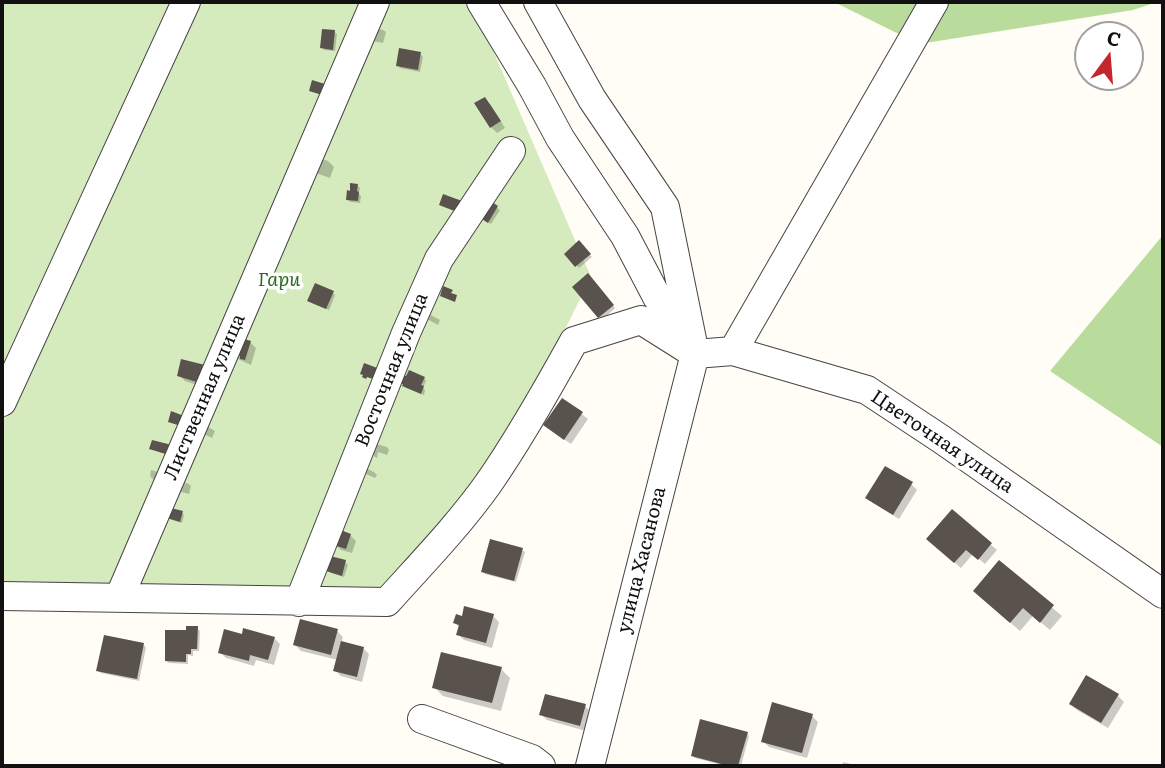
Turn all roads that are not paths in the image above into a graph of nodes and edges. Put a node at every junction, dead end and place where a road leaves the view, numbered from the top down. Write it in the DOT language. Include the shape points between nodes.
graph roads {
  1 [pos="186,2"];
  2 [pos="374,2"];
  3 [pos="481,2"];
  4 [pos="538,2"];
  5 [pos="934,2"];
  6 [pos="511,151"];
  7 [pos="733,351"];
  8 [pos="695,354"];
  9 [pos="2,402"];
  10 [pos="1163,594"];
  11 [pos="2,596"];
  12 [pos="118,598"];
  13 [pos="299,602"];
  14 [pos="422,719"];
  15 [pos="541,766"];
  16 [pos="593,766"];
  1 -- 9 [label="street"];
  2 -- 12 [label="street, Лиственная улица"];
  3 -- 8 [label="street"];
  4 -- 8 [label="street" via="592,99 665,207"];
  5 -- 7 [label="street"];
  6 -- 13 [label="street, Восточная улица" via="439,259 405,333"];
  7 -- 8 [label="street, Цветочная улица"];
  7 -- 10 [label="street, Цветочная улица" via="867,390"];
  8 -- 13 [label="street" via="641,320 574,341 488,484 387,602"];
  8 -- 16 [label="street, улица Хасанова"];
  11 -- 12 [label="street"];
  12 -- 13 [label="street"];
  14 -- 15 [label="street"];
}
